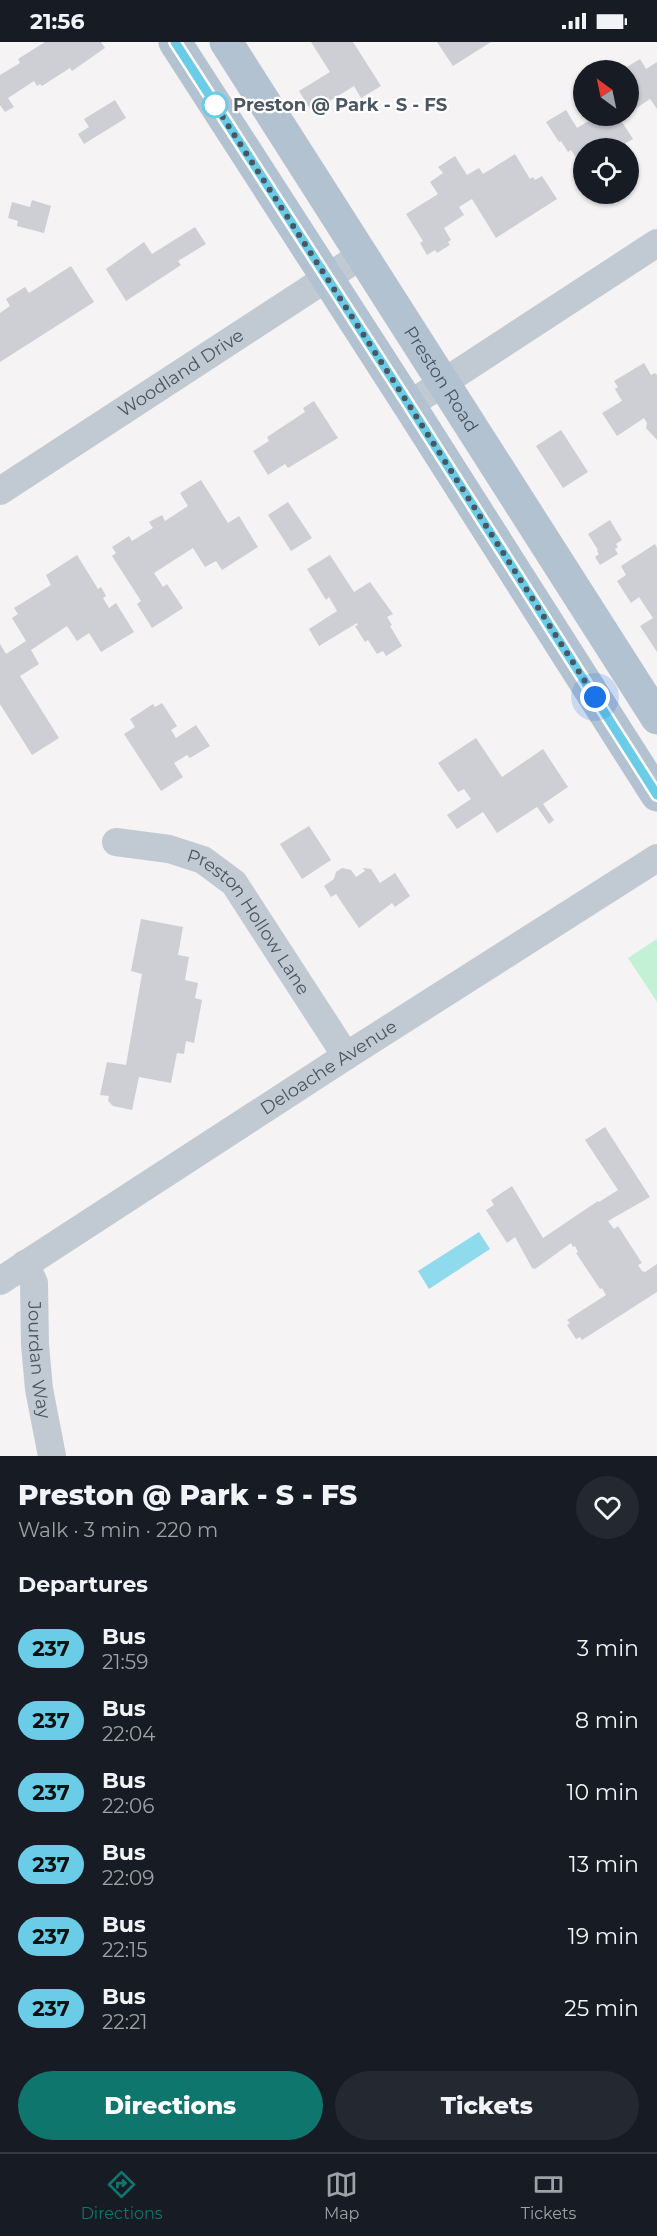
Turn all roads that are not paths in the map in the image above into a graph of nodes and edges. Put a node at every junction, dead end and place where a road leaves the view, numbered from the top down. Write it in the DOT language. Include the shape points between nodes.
graph roads {
  1 [pos="175,42"];
  2 [pos="226,42"];
  3 [pos="657,243"];
  4 [pos="362,255"];
  5 [pos="326,279"];
  6 [pos="443,382"];
  7 [pos="409,405"];
  8 [pos="0,491"];
  9 [pos="657,718"];
  10 [pos="657,795"];
  11 [pos="116,842"];
  12 [pos="657,858"];
  13 [pos="346,1056"];
  14 [pos="25,1264"];
  15 [pos="0,1281"];
  16 [pos="52,1456"];
  1 -- 5 [label="main road"];
  2 -- 4 [label="main road, Preston Road"];
  3 -- 6 [label="street"];
  4 -- 5 [label="street, Woodland Drive"];
  4 -- 6 [label="main road, Preston Road"];
  5 -- 7 [label="main road"];
  5 -- 8 [label="street, Woodland Drive"];
  6 -- 7 [label="street"];
  6 -- 9 [label="main road, Preston Road"];
  7 -- 10 [label="main road"];
  11 -- 13 [label="street, Preston Hollow Lane" via="169,849 203,860 234,883"];
  12 -- 13 [label="street, Deloache Avenue"];
  13 -- 14 [label="street, Deloache Avenue"];
  14 -- 15 [label="street, Deloache Avenue"];
  14 -- 16 [label="street, Jourdan Way" via="34,1283 39,1389"];
}
